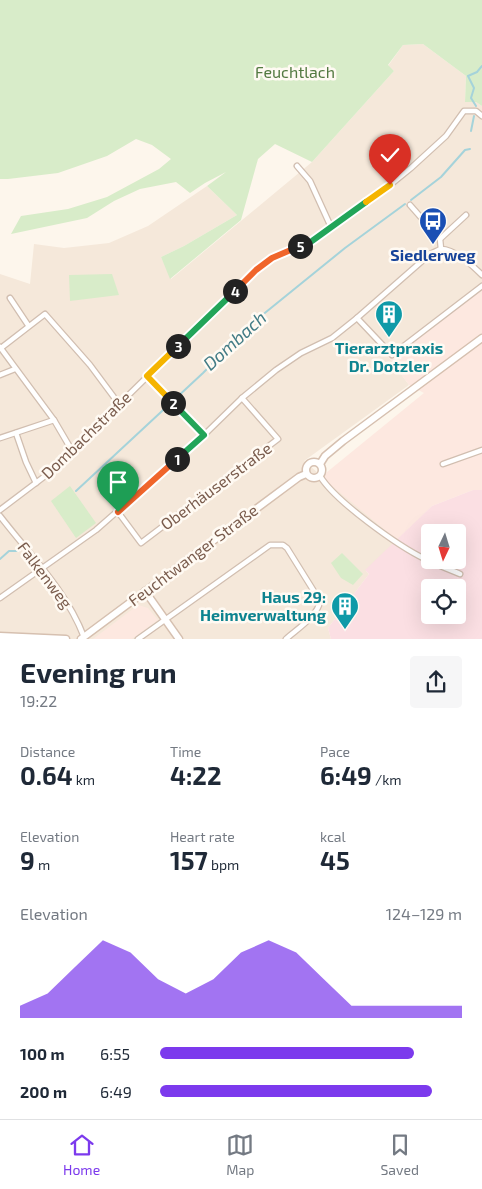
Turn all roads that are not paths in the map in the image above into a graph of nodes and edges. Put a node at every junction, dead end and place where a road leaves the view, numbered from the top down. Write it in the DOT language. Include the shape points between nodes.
graph roads {
  1 [pos="482,116"];
  2 [pos="297,166"];
  3 [pos="410,205"];
  4 [pos="466,215"];
  5 [pos="331,227"];
  6 [pos="440,239"];
  7 [pos="441,250"];
  8 [pos="482,275"];
  9 [pos="482,286"];
  10 [pos="10,298"];
  11 [pos="358,318"];
  12 [pos="28,325"];
  13 [pos="482,338"];
  14 [pos="0,348"];
  15 [pos="15,369"];
  16 [pos="0,375"];
  17 [pos="147,376"];
  18 [pos="242,398"];
  19 [pos="118,404"];
  20 [pos="54,420"];
  21 [pos="16,433"];
  22 [pos="204,435"];
  23 [pos="0,438"];
  24 [pos="71,449"];
  25 [pos="482,450"];
  26 [pos="320,464"];
  27 [pos="443,464"];
  28 [pos="306,474"];
  29 [pos="320,476"];
  30 [pos="36,483"];
  31 [pos="0,510"];
  32 [pos="118,512"];
  33 [pos="0,516"];
  34 [pos="42,568"];
  35 [pos="460,574"];
  36 [pos="145,591"];
  37 [pos="0,598"];
  38 [pos="165,618"];
  39 [pos="0,636"];
  40 [pos="82,638"];
  41 [pos="66,639"];
  42 [pos="138,639"];
  43 [pos="179,639"];
  44 [pos="286,639"];
  1 -- 5 [label="street, Dombachstraße" via="476,111 464,112 446,136 411,168"];
  2 -- 5 [label="street" via="310,181"];
  3 -- 6 [label="street"];
  4 -- 6 [label="street"];
  5 -- 17 [label="street, Dombachstraße" via="312,241 272,258 256,270"];
  6 -- 7 [label="street"];
  7 -- 8 [label="street" via="455,254"];
  7 -- 11 [label="street" via="421,260"];
  9 -- 11 [label="street" via="392,356"];
  10 -- 12 [label="street"];
  11 -- 18 [label="street" via="332,338 276,370"];
  12 -- 14 [label="street"];
  12 -- 19 [label="street" via="45,314 48,316"];
  13 -- 26 [label="main road" via="343,441"];
  14 -- 15 [label="street"];
  15 -- 16 [label="street"];
  15 -- 20 [label="street"];
  17 -- 19 [label="street, Dombachstraße"];
  17 -- 22 [label="street"];
  18 -- 22 [label="street"];
  18 -- 32 [label="street, Oberhäuserstraße" via="278,440 141,543"];
  19 -- 24 [label="street, Dombachstraße"];
  20 -- 21 [label="street"];
  20 -- 24 [label="street"];
  21 -- 23 [label="street"];
  21 -- 30 [label="street"];
  22 -- 32 [label="street"];
  24 -- 30 [label="street, Dombachstraße"];
  25 -- 27 [label="street"];
  26 -- 28 [label="main road" via="309,463 305,468"];
  26 -- 29 [label="main road"];
  28 -- 29 [label="main road" via="311,478"];
  28 -- 36 [label="main road, Feuchtwanger Straße"];
  29 -- 35 [label="street" via="339,498 402,545 426,560"];
  30 -- 31 [label="street, Dombachstraße"];
  32 -- 34 [label="street"];
  33 -- 34 [label="street, Falkenweg"];
  34 -- 37 [label="street"];
  34 -- 40 [label="street, Falkenweg" via="63,595"];
  36 -- 38 [label="main road"];
  36 -- 40 [label="main road, Feuchtwanger Straße"];
  38 -- 42 [label="street"];
  38 -- 43 [label="main road"];
  38 -- 44 [label="street" via="270,546 283,545 320,601 313,615"];
  39 -- 41 [label="main road"];
}
